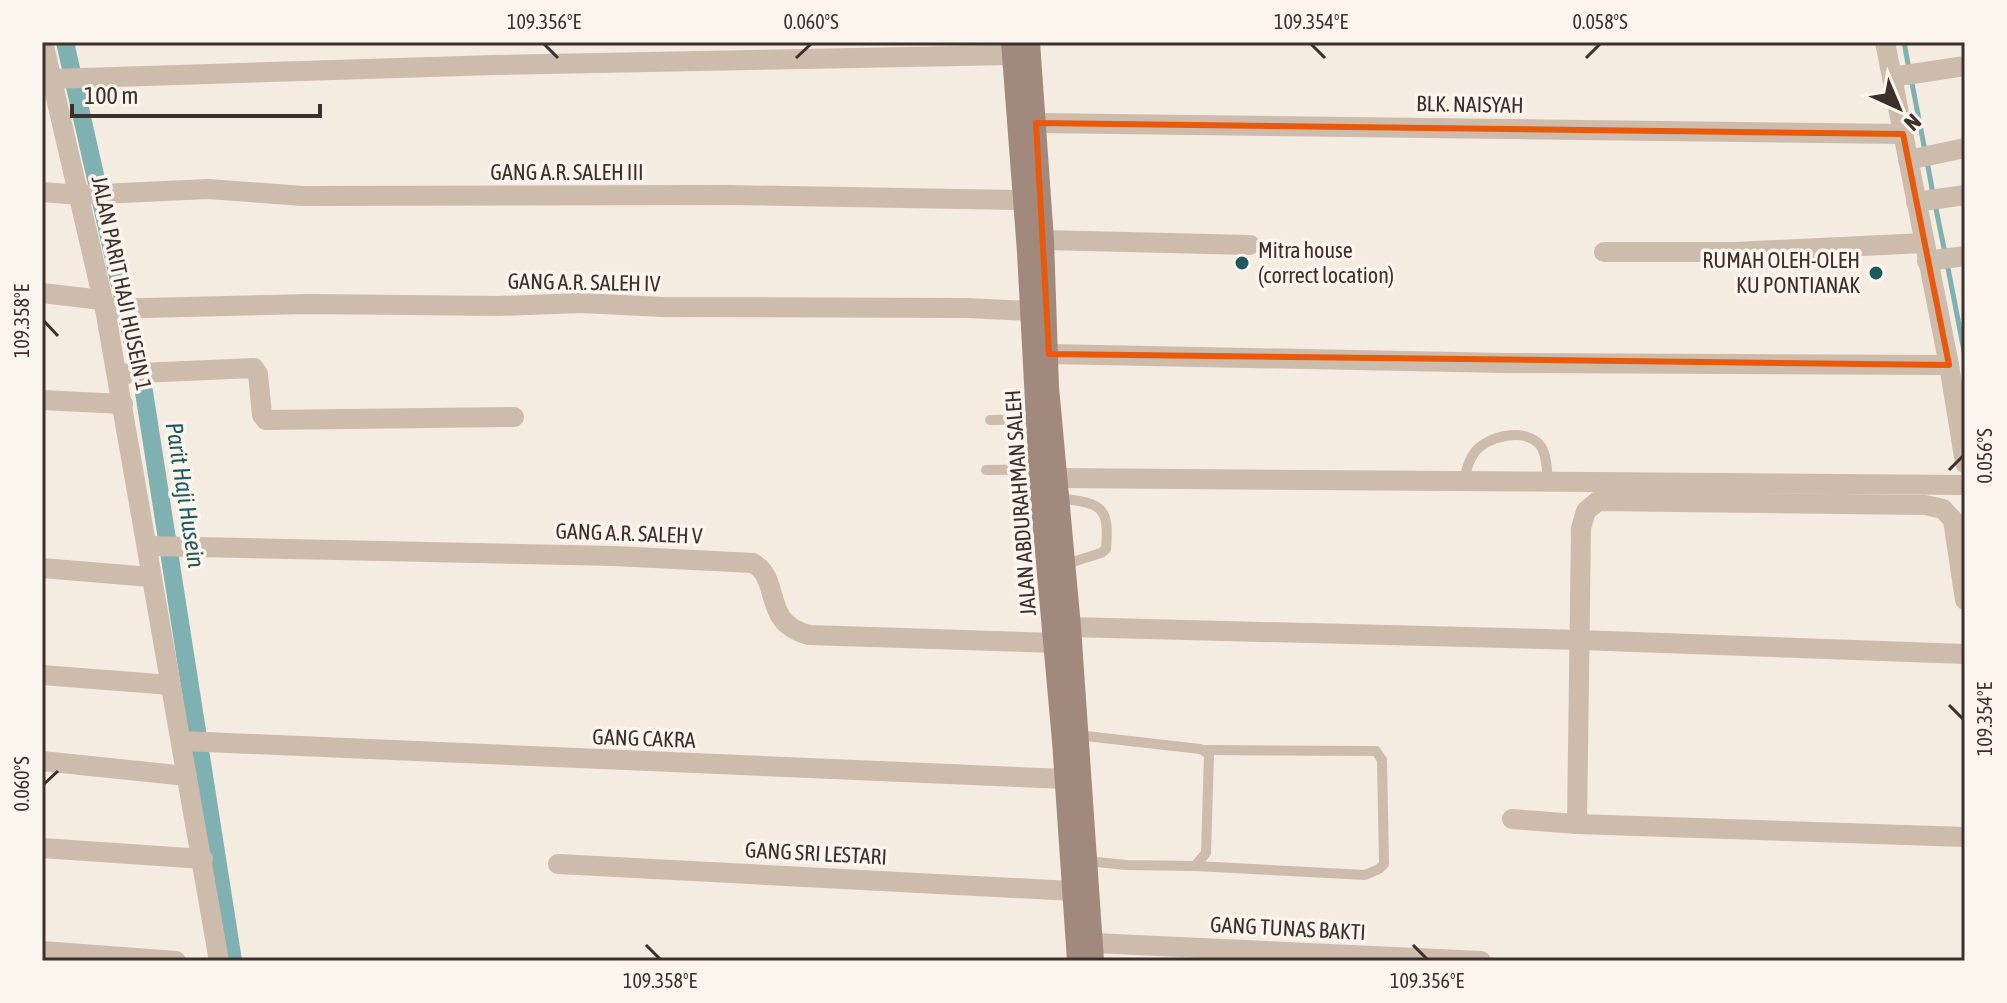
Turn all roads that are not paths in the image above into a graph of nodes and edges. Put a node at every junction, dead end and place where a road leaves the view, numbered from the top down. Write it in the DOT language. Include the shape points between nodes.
graph roads {
  1 [pos="43,42"];
  2 [pos="1030,42"];
  3 [pos="1885,42"];
  4 [pos="1011,49"];
  5 [pos="1965,66"];
  6 [pos="1898,76"];
  7 [pos="51,77"];
  8 [pos="1036,123"];
  9 [pos="1903,134"];
  10 [pos="1965,148"];
  11 [pos="1924,156"];
  12 [pos="42,192"];
  13 [pos="84,195"];
  14 [pos="1939,198"];
  15 [pos="1023,200"];
  16 [pos="1044,240"];
  17 [pos="1250,245"];
  18 [pos="1604,252"];
  19 [pos="1942,255"];
  20 [pos="42,293"];
  21 [pos="107,306"];
  22 [pos="1030,311"];
  23 [pos="1049,354"];
  24 [pos="1949,365"];
  25 [pos="122,374"];
  26 [pos="1042,387"];
  27 [pos="42,400"];
  28 [pos="123,404"];
  29 [pos="514,417"];
  30 [pos="1037,419"];
  31 [pos="990,420"];
  32 [pos="1965,463"];
  33 [pos="1039,469"];
  34 [pos="986,470"];
  35 [pos="1464,482"];
  36 [pos="1548,482"];
  37 [pos="1965,485"];
  38 [pos="1059,488"];
  39 [pos="154,546"];
  40 [pos="1066,564"];
  41 [pos="42,568"];
  42 [pos="151,577"];
  43 [pos="1965,600"];
  44 [pos="1071,627"];
  45 [pos="1580,640"];
  46 [pos="1054,643"];
  47 [pos="1965,654"];
  48 [pos="42,675"];
  49 [pos="171,685"];
  50 [pos="1077,735"];
  51 [pos="189,742"];
  52 [pos="1205,750"];
  53 [pos="42,761"];
  54 [pos="187,776"];
  55 [pos="1065,779"];
  56 [pos="1512,819"];
  57 [pos="1577,824"];
  58 [pos="1965,837"];
  59 [pos="42,848"];
  60 [pos="203,859"];
  61 [pos="1087,861"];
  62 [pos="558,864"];
  63 [pos="1195,866"];
  64 [pos="1072,891"];
  65 [pos="42,951"];
  66 [pos="1093,952"];
  67 [pos="176,961"];
  68 [pos="219,961"];
  69 [pos="1077,961"];
  70 [pos="1481,961"];
  1 -- 7 [label="street, JALAN PARIT HAJI HUSEIN 1"];
  2 -- 8 [label="street, JALAN ABDURAHMAN SALEH"];
  3 -- 6 [label="street"];
  4 -- 7 [label="street"];
  4 -- 15 [label="street, JALAN ABDURAHMAN SALEH"];
  5 -- 6 [label="street"];
  6 -- 9 [label="street"];
  7 -- 13 [label="street, JALAN PARIT HAJI HUSEIN 1"];
  8 -- 9 [label="street, BLK. NAISYAH"];
  8 -- 16 [label="street, JALAN ABDURAHMAN SALEH"];
  9 -- 11 [label="street"];
  10 -- 11 [label="street"];
  11 -- 14 [label="street"];
  12 -- 13 [label="street, GANG A.R. SALEH III"];
  13 -- 15 [label="street, GANG A.R. SALEH III" via="208,189 303,196"];
  13 -- 21 [label="street, JALAN PARIT HAJI HUSEIN 1"];
  14 -- 19 [label="street"];
  15 -- 22 [label="street, JALAN ABDURAHMAN SALEH"];
  16 -- 17 [label="street"];
  16 -- 23 [label="street, JALAN ABDURAHMAN SALEH"];
  18 -- 19 [label="street"];
  19 -- 24 [label="street"];
  20 -- 21 [label="street, GANG A.R. SALEH IV"];
  21 -- 22 [label="street, GANG A.R. SALEH IV" via="581,303"];
  21 -- 25 [label="street, JALAN PARIT HAJI HUSEIN 1"];
  22 -- 26 [label="street, JALAN ABDURAHMAN SALEH"];
  23 -- 24 [label="street"];
  23 -- 26 [label="street, JALAN ABDURAHMAN SALEH"];
  24 -- 32 [label="street"];
  25 -- 28 [label="street, JALAN PARIT HAJI HUSEIN 1"];
  25 -- 29 [label="street" via="254,368 266,420"];
  26 -- 30 [label="street, JALAN ABDURAHMAN SALEH"];
  26 -- 38 [label="street, JALAN ABDURAHMAN SALEH"];
  27 -- 28 [label="street"];
  28 -- 39 [label="street, JALAN PARIT HAJI HUSEIN 1"];
  30 -- 31 [label="lane"];
  30 -- 33 [label="street, JALAN ABDURAHMAN SALEH"];
  33 -- 34 [label="lane"];
  33 -- 46 [label="street, JALAN ABDURAHMAN SALEH"];
  35 -- 36 [label="street"];
  35 -- 36 [label="lane" via="1468,464 1483,443 1519,436 1540,445"];
  35 -- 38 [label="street"];
  36 -- 37 [label="street"];
  38 -- 40 [label="street, JALAN ABDURAHMAN SALEH"];
  38 -- 40 [label="lane" via="1100,507 1108,530 1106,549"];
  39 -- 42 [label="street, JALAN PARIT HAJI HUSEIN 1"];
  39 -- 46 [label="street, GANG A.R. SALEH V" via="753,563 763,572 787,627 809,635"];
  40 -- 44 [label="street, JALAN ABDURAHMAN SALEH"];
  41 -- 42 [label="street"];
  42 -- 49 [label="street, JALAN PARIT HAJI HUSEIN 1"];
  43 -- 45 [label="street" via="1953,520 1943,509 1598,501 1586,511 1581,528"];
  44 -- 45 [label="street"];
  44 -- 50 [label="street, JALAN ABDURAHMAN SALEH"];
  45 -- 47 [label="street"];
  45 -- 57 [label="street"];
  46 -- 55 [label="street, JALAN ABDURAHMAN SALEH"];
  48 -- 49 [label="street"];
  49 -- 51 [label="street, JALAN PARIT HAJI HUSEIN 1"];
  50 -- 52 [label="lane"];
  50 -- 61 [label="street, JALAN ABDURAHMAN SALEH"];
  51 -- 54 [label="street, JALAN PARIT HAJI HUSEIN 1"];
  51 -- 55 [label="street, GANG CAKRA"];
  52 -- 63 [label="lane" via="1206,853"];
  52 -- 63 [label="lane" via="1376,751 1382,760 1384,864 1365,875"];
  53 -- 54 [label="street"];
  54 -- 60 [label="street, JALAN PARIT HAJI HUSEIN 1"];
  55 -- 64 [label="street, JALAN ABDURAHMAN SALEH"];
  56 -- 57 [label="street"];
  57 -- 58 [label="street"];
  59 -- 60 [label="street"];
  60 -- 68 [label="street, JALAN PARIT HAJI HUSEIN 1"];
  61 -- 63 [label="lane"];
  61 -- 66 [label="street, JALAN ABDURAHMAN SALEH"];
  62 -- 64 [label="street, GANG SRI LESTARI"];
  64 -- 69 [label="street, JALAN ABDURAHMAN SALEH"];
  65 -- 67 [label="street"];
  66 -- 70 [label="street, GANG TUNAS BAKTI"];
}
